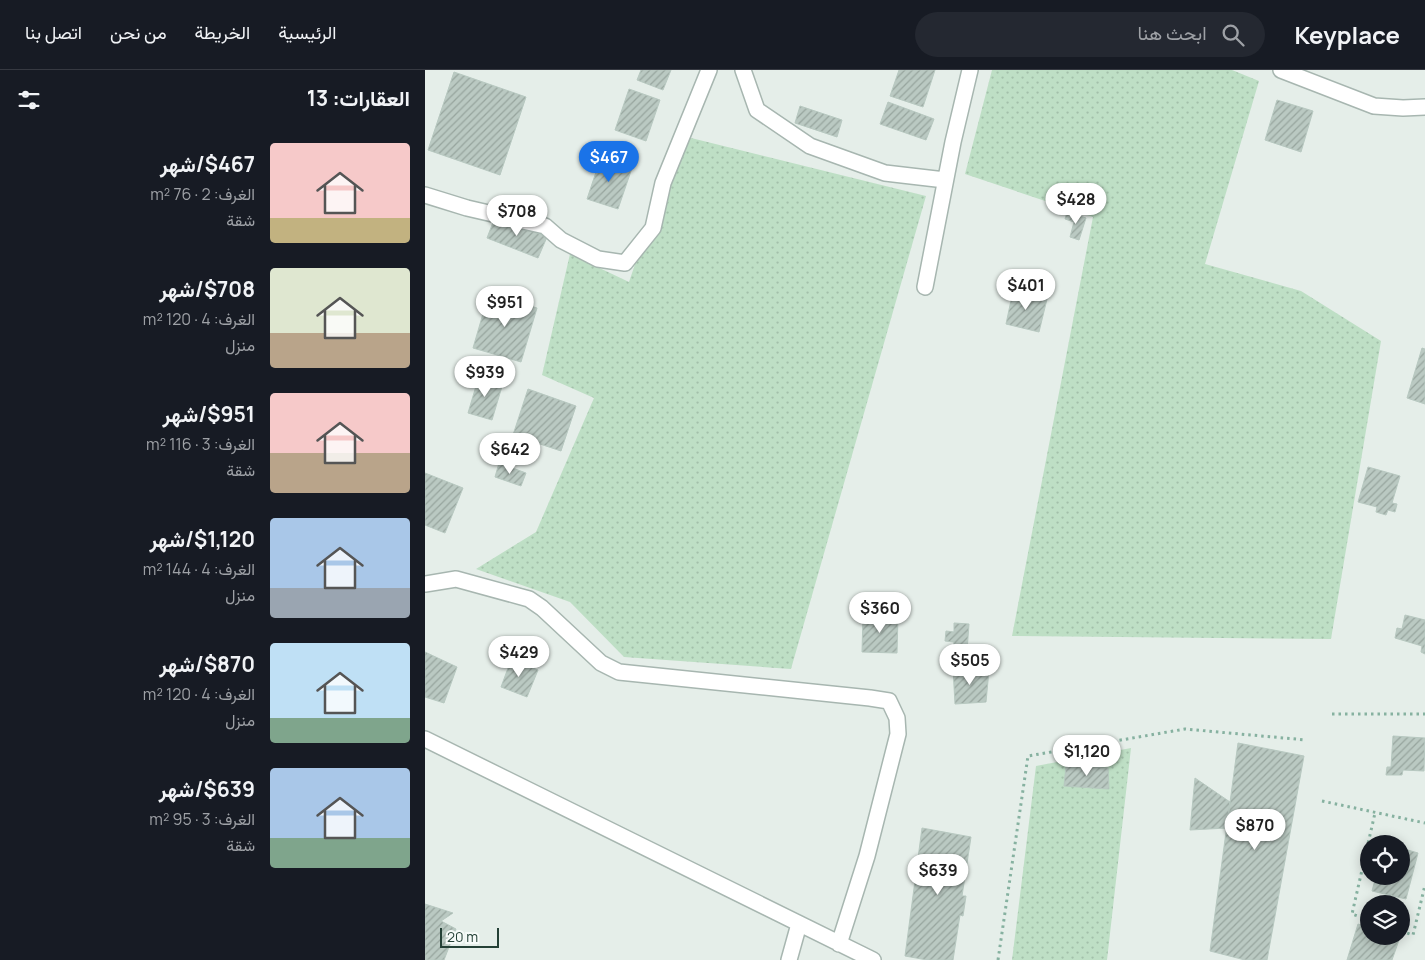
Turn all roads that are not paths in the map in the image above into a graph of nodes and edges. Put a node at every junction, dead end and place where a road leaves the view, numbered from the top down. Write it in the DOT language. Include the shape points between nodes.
graph roads {
  1 [pos="709,70"];
  2 [pos="743,70"];
  3 [pos="970,70"];
  4 [pos="1281,70"];
  5 [pos="1425,107"];
  6 [pos="945,180"];
  7 [pos="425,195"];
  8 [pos="925,287"];
  9 [pos="425,584"];
  10 [pos="425,739"];
  11 [pos="799,924"];
  12 [pos="839,944"];
  13 [pos="789,960"];
  14 [pos="873,960"];
  1 -- 7 [label="street" via="663,183 653,228 625,263 598,259 561,240 545,226"];
  2 -- 6 [label="street" via="757,110 810,146 885,173"];
  3 -- 6 [label="street"];
  4 -- 5 [label="street" via="1375,106"];
  6 -- 8 [label="street"];
  9 -- 12 [label="street" via="456,579 529,599 601,663 619,672 889,701 897,718 899,734 867,856"];
  10 -- 11 [label="street"];
  11 -- 12 [label="street"];
  11 -- 13 [label="street"];
  12 -- 14 [label="street"];
}
